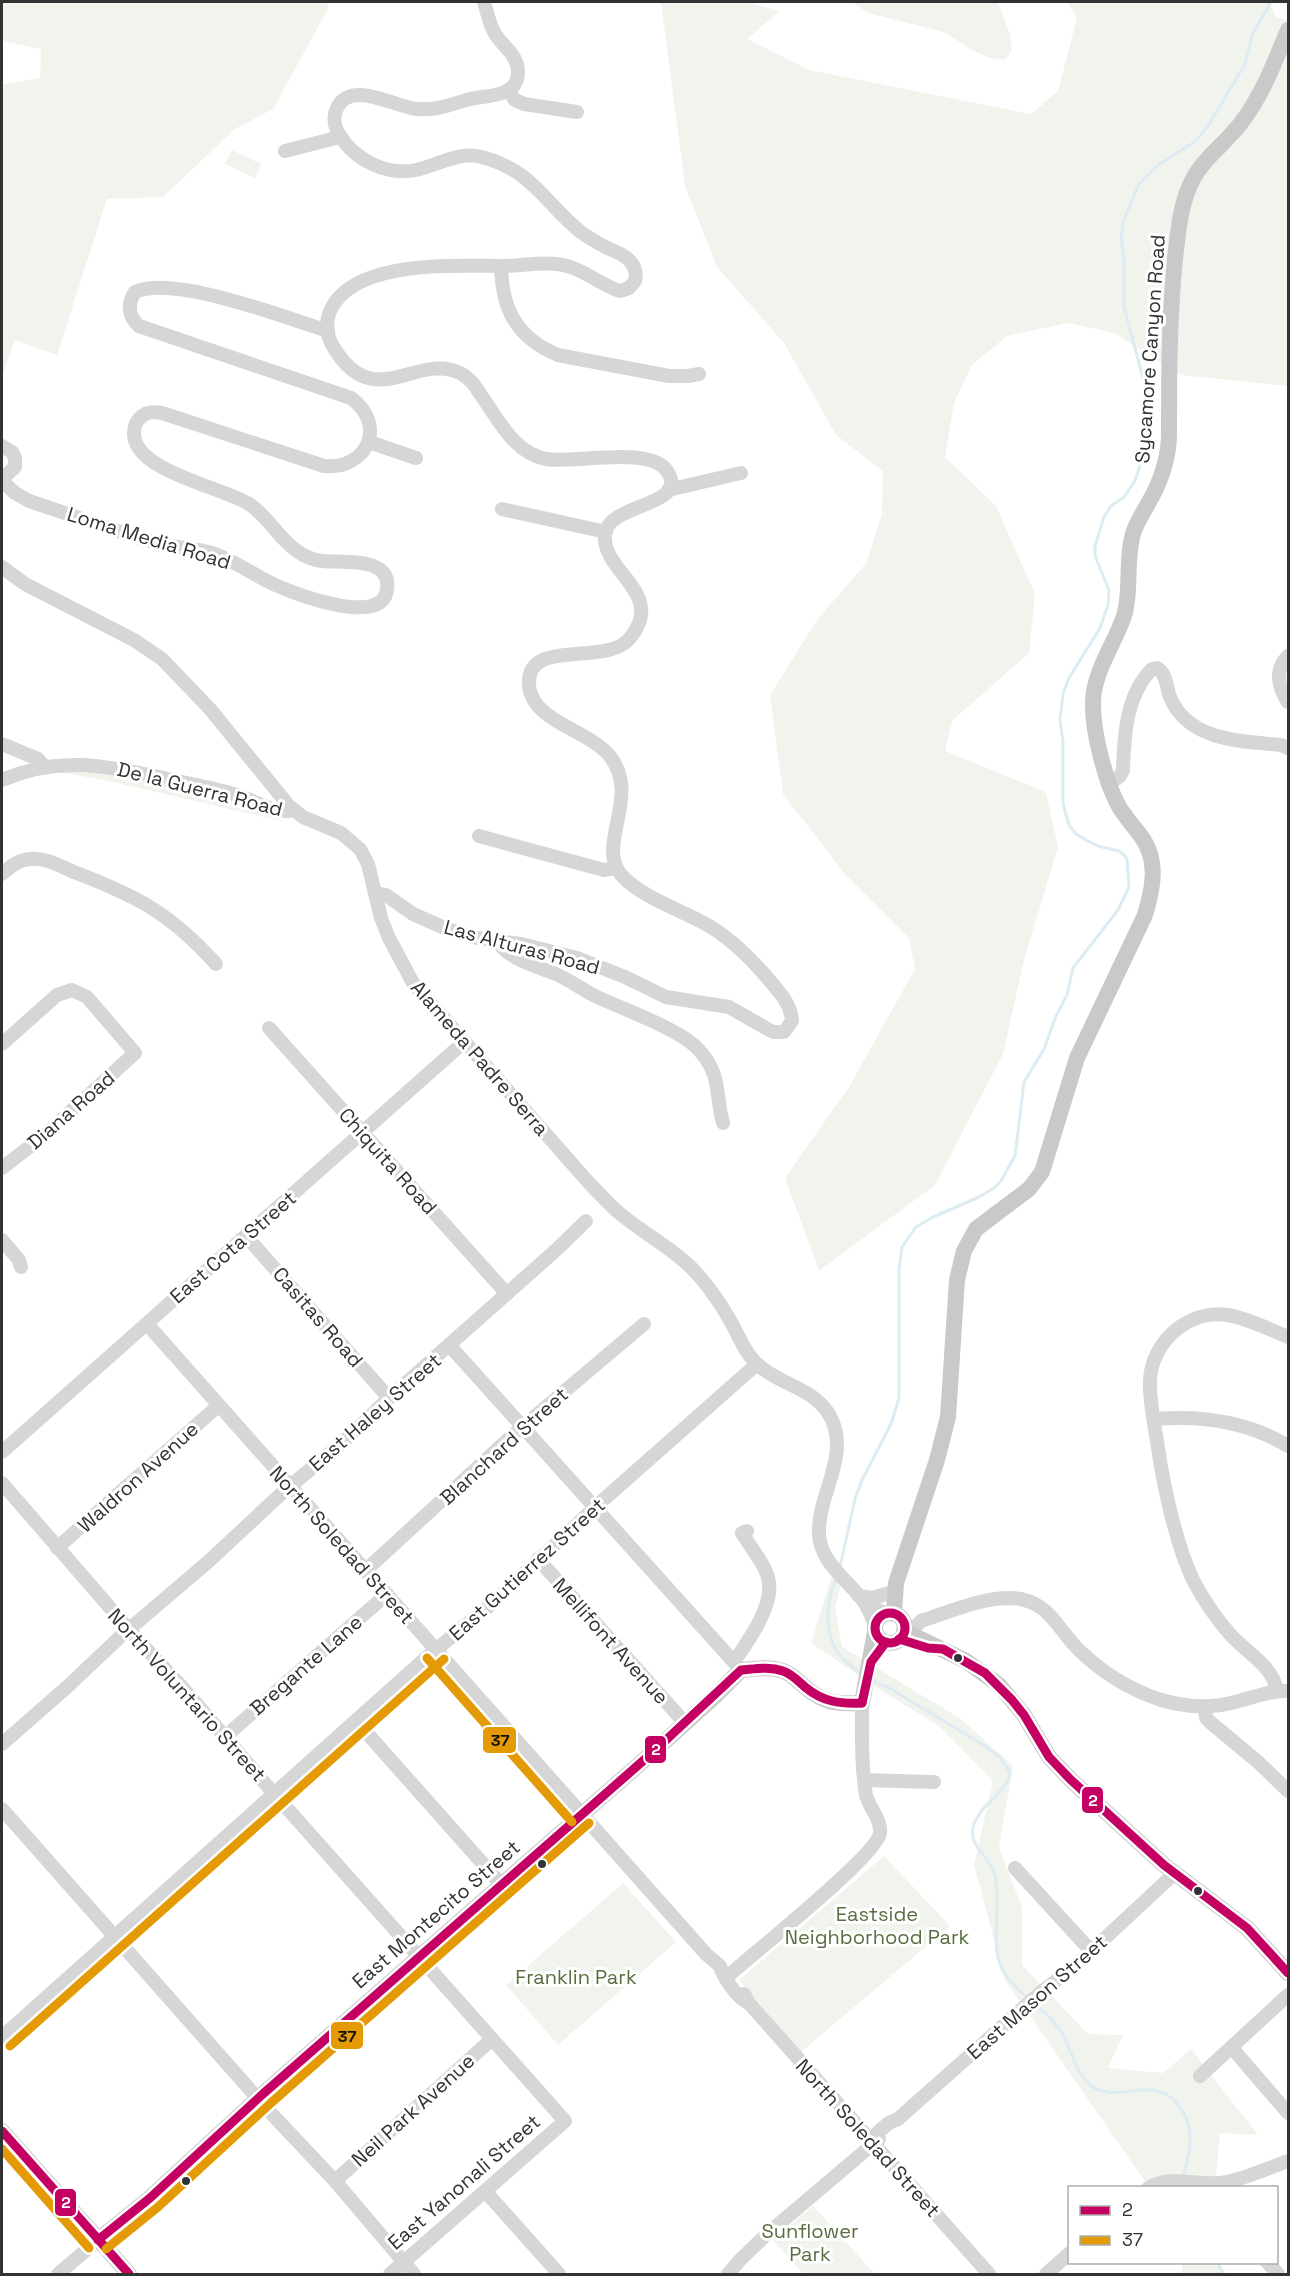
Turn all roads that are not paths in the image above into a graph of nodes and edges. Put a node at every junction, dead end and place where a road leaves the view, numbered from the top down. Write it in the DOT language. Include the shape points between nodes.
graph roads {
  1 [pos="484,2"];
  2 [pos="1288,30"];
  3 [pos="508,90"];
  4 [pos="577,112"];
  5 [pos="340,136"];
  6 [pos="285,151"];
  7 [pos="501,266"];
  8 [pos="328,330"];
  9 [pos="699,374"];
  10 [pos="369,442"];
  11 [pos="2,447"];
  12 [pos="416,458"];
  13 [pos="741,472"];
  14 [pos="2,480"];
  15 [pos="668,490"];
  16 [pos="502,509"];
  17 [pos="606,532"];
  18 [pos="2,567"];
  19 [pos="1288,656"];
  20 [pos="1288,702"];
  21 [pos="2,744"];
  22 [pos="1288,748"];
  23 [pos="44,766"];
  24 [pos="2,780"];
  25 [pos="1110,783"];
  26 [pos="294,810"];
  27 [pos="479,836"];
  28 [pos="616,868"];
  29 [pos="2,874"];
  30 [pos="375,893"];
  31 [pos="498,941"];
  32 [pos="216,964"];
  33 [pos="269,1028"];
  34 [pos="464,1042"];
  35 [pos="2,1044"];
  36 [pos="723,1123"];
  37 [pos="363,1132"];
  38 [pos="3,1165"];
  39 [pos="586,1221"];
  40 [pos="246,1236"];
  41 [pos="2,1239"];
  42 [pos="21,1267"];
  43 [pos="507,1294"];
  44 [pos="147,1324"];
  45 [pos="644,1324"];
  46 [pos="1288,1337"];
  47 [pos="450,1346"];
  48 [pos="757,1364"];
  49 [pos="389,1398"];
  50 [pos="218,1406"];
  51 [pos="1154,1419"];
  52 [pos="522,1428"];
  53 [pos="1288,1446"];
  54 [pos="2,1452"];
  55 [pos="2,1483"];
  56 [pos="290,1487"];
  57 [pos="594,1508"];
  58 [pos="747,1531"];
  59 [pos="57,1548"];
  60 [pos="538,1559"];
  61 [pos="366,1570"];
  62 [pos="892,1588"];
  63 [pos="387,1594"];
  64 [pos="861,1598"];
  65 [pos="891,1626"];
  66 [pos="923,1626"];
  67 [pos="129,1629"];
  68 [pos="939,1648"];
  69 [pos="436,1650"];
  70 [pos="737,1665"];
  71 [pos="1283,1691"];
  72 [pos="862,1702"];
  73 [pos="1205,1707"];
  74 [pos="357,1722"];
  75 [pos="685,1723"];
  76 [pos="226,1736"];
  77 [pos="2,1744"];
  78 [pos="864,1780"];
  79 [pos="934,1782"];
  80 [pos="1288,1791"];
  81 [pos="275,1794"];
  82 [pos="2,1809"];
  83 [pos="581,1814"];
  84 [pos="1015,1868"];
  85 [pos="1175,1874"];
  86 [pos="501,1884"];
  87 [pos="114,1937"];
  88 [pos="1091,1952"];
  89 [pos="420,1957"];
  90 [pos="1288,1973"];
  91 [pos="726,1977"];
  92 [pos="1288,1995"];
  93 [pos="2,2037"];
  94 [pos="492,2039"];
  95 [pos="1232,2048"];
  96 [pos="1200,2076"];
  97 [pos="258,2098"];
  98 [pos="1288,2113"];
  99 [pos="565,2121"];
  100 [pos="2,2131"];
  101 [pos="874,2140"];
  102 [pos="1288,2162"];
  103 [pos="334,2181"];
  104 [pos="1226,2185"];
  105 [pos="1151,2186"];
  106 [pos="486,2192"];
  107 [pos="98,2240"];
  108 [pos="1068,2255"];
  109 [pos="740,2260"];
  110 [pos="404,2262"];
  111 [pos="58,2274"];
  112 [pos="129,2274"];
  113 [pos="390,2274"];
  114 [pos="414,2274"];
  115 [pos="559,2274"];
  116 [pos="721,2274"];
  117 [pos="728,2274"];
  118 [pos="989,2274"];
  119 [pos="1046,2274"];
  1 -- 3 [label="street" via="495,33 517,62 517,78"];
  2 -- 25 [label="main road, Sycamore Canyon Road" via="1253,105 1196,172 1183,206 1172,301 1166,460 1133,533 1125,611 1098,674 1093,700 1094,723"];
  3 -- 4 [label="street" via="524,104"];
  3 -- 5 [label="street" via="434,109 416,109 355,94 342,101 336,110 335,126"];
  5 -- 6 [label="street"];
  5 -- 7 [label="street" via="357,155 391,171 417,170 462,156 483,158 520,173 580,231 626,257 636,276 633,285 620,291 567,266"];
  7 -- 8 [label="street" via="438,266 370,278 339,297 328,317"];
  7 -- 9 [label="street" via="512,318 544,350 669,376"];
  8 -- 10 [label="street" via="189,291 145,289 135,292 129,305 132,318 144,328 351,398 366,414"];
  8 -- 15 [label="street" via="339,356 363,376 394,378 441,368 458,372 472,383 516,443 533,455 554,459 648,460 667,471"];
  10 -- 12 [label="street"];
  10 -- 14 [label="street, Loma Media Road" via="356,459 334,467 162,413 149,412 140,417 134,432 138,448 154,463 248,503 302,554 322,561 366,564 381,571 387,582 384,597 376,606 363,608 302,595 210,553 152,542 29,501"];
  11 -- 14 [label="street" via="12,452 16,464"];
  13 -- 15 [label="street"];
  15 -- 17 [label="street" via="657,501 614,518"];
  16 -- 17 [label="street"];
  17 -- 28 [label="street" via="610,553 640,600 637,628 615,650 545,658 533,670 529,684 538,707 605,751 619,773 622,804 612,849"];
  18 -- 26 [label="street, Alameda Padre Serra" via="25,584 134,640 162,659 210,709"];
  19 -- 20 [label="street" via="1278,675"];
  21 -- 23 [label="street" via="38,759"];
  22 -- 25 [label="street" via="1216,736 1194,725 1170,698 1164,673 1157,668 1140,686 1127,720 1123,770"];
  23 -- 24 [label="street, De la Guerra Road"];
  23 -- 26 [label="street, De la Guerra Road" via="102,765 234,794 280,812"];
  25 -- 62 [label="main road, Sycamore Canyon Road" via="1117,804 1149,851 1154,872 1150,898 1077,1058 1042,1172 1029,1189 983,1222 966,1245 957,1280 945,1430"];
  26 -- 30 [label="street, Alameda Padre Serra" via="341,834 360,849"];
  27 -- 28 [label="street" via="604,870"];
  28 -- 31 [label="street, Las Alturas Road" via="630,883 706,924 743,950 787,1003 792,1021 788,1029 773,1032 729,1007 666,997 577,958"];
  29 -- 32 [label="street" via="10,866 36,859 139,899 178,926"];
  30 -- 31 [label="street, Las Alturas Road" via="386,895 439,926"];
  30 -- 34 [label="street, Alameda Padre Serra" via="393,947 413,983"];
  31 -- 36 [label="street" via="524,961 692,1043 715,1075"];
  33 -- 37 [label="street, Chiquita Road"];
  34 -- 37 [label="street, East Cota Street"];
  34 -- 48 [label="street, Alameda Padre Serra" via="618,1212 699,1276"];
  35 -- 38 [label="street, Diana Road" via="57,995 72,990 87,997 135,1053 46,1134"];
  37 -- 40 [label="street, East Cota Street"];
  37 -- 43 [label="street, Chiquita Road"];
  39 -- 43 [label="street, East Haley Street"];
  40 -- 44 [label="street, East Cota Street"];
  40 -- 49 [label="street, Casitas Road"];
  41 -- 42 [label="street" via="20,1260"];
  43 -- 47 [label="street, East Haley Street"];
  44 -- 50 [label="street, North Soledad Street"];
  44 -- 54 [label="street, East Cota Street"];
  45 -- 52 [label="street, Blanchard Street"];
  46 -- 51 [label="street" via="1223,1315 1182,1325 1165,1340 1152,1367"];
  47 -- 49 [label="street, East Haley Street"];
  47 -- 52 [label="street"];
  48 -- 57 [label="street, East Gutierrez Street"];
  48 -- 64 [label="street, Alameda Padre Serra" via="816,1399 832,1418 837,1434 836,1457 821,1508 820,1542 829,1561"];
  49 -- 56 [label="street, East Haley Street"];
  50 -- 56 [label="street, North Soledad Street"];
  50 -- 59 [label="street, Waldron Avenue"];
  51 -- 53 [label="street" via="1192,1417 1225,1421"];
  51 -- 71 [label="street" via="1166,1494 1189,1569 1217,1618"];
  52 -- 57 [label="street"];
  52 -- 61 [label="street, Blanchard Street"];
  55 -- 59 [label="street, North Voluntario Street"];
  56 -- 61 [label="street, North Soledad Street"];
  56 -- 67 [label="street, East Haley Street"];
  57 -- 60 [label="street, East Gutierrez Street"];
  57 -- 70 [label="street"];
  58 -- 70 [label="street" via="742,1533 766,1570 771,1588 770,1598"];
  59 -- 67 [label="street, North Voluntario Street"];
  60 -- 69 [label="street, East Gutierrez Street"];
  60 -- 75 [label="street, Mellifont Avenue"];
  61 -- 63 [label="street, North Soledad Street"];
  62 -- 64 [label="street" via="872,1598"];
  62 -- 65 [label="main road, Sycamore Canyon Road"];
  63 -- 69 [label="street, North Soledad Street"];
  63 -- 76 [label="street, Bregante Lane"];
  64 -- 65 [label="street, Alameda Padre Serra"];
  65 -- 66 [label="main road"];
  65 -- 68 [label="main road" via="928,1648"];
  65 -- 72 [label="main road" via="871,1662"];
  66 -- 68 [label="main road"];
  66 -- 73 [label="street" via="972,1605 999,1599 1032,1602 1046,1610 1082,1653 1117,1680 1159,1699"];
  67 -- 76 [label="street, North Voluntario Street"];
  67 -- 77 [label="street, East Haley Street"];
  68 -- 85 [label="main road" via="966,1660 999,1685 1024,1715 1049,1757"];
  69 -- 74 [label="street, East Gutierrez Street"];
  69 -- 83 [label="street, North Soledad Street"];
  70 -- 72 [label="main road" via="775,1669 793,1676 827,1701"];
  70 -- 75 [label="main road, East Montecito Street"];
  71 -- 73 [label="street"];
  72 -- 78 [label="street"];
  73 -- 80 [label="street" via="1206,1718"];
  74 -- 81 [label="street, East Gutierrez Street"];
  74 -- 86 [label="street"];
  75 -- 83 [label="main road, East Montecito Street"];
  76 -- 81 [label="street, North Voluntario Street"];
  78 -- 79 [label="street"];
  78 -- 91 [label="street" via="867,1799 880,1827 876,1844"];
  81 -- 87 [label="street, East Gutierrez Street"];
  81 -- 89 [label="street, North Voluntario Street"];
  82 -- 87 [label="street"];
  83 -- 86 [label="main road, East Montecito Street"];
  83 -- 91 [label="street, North Soledad Street" via="706,1954 706,1961"];
  84 -- 88 [label="street"];
  85 -- 88 [label="street, East Mason Street"];
  85 -- 90 [label="main road" via="1247,1928"];
  86 -- 89 [label="main road, East Montecito Street"];
  87 -- 93 [label="street, East Gutierrez Street"];
  87 -- 97 [label="street"];
  88 -- 101 [label="street, East Mason Street" via="898,2119 882,2139"];
  89 -- 94 [label="street, North Voluntario Street"];
  89 -- 97 [label="main road, East Montecito Street"];
  91 -- 101 [label="street, North Soledad Street" via="742,2001 748,2002"];
  92 -- 95 [label="street"];
  94 -- 99 [label="street, North Voluntario Street"];
  94 -- 103 [label="street, Neil Park Avenue"];
  95 -- 96 [label="street"];
  95 -- 98 [label="street"];
  97 -- 103 [label="street"];
  97 -- 107 [label="main road, East Montecito Street" via="150,2198"];
  99 -- 106 [label="street, East Yanonali Street"];
  100 -- 107 [label="main road"];
  101 -- 109 [label="street, East Mason Street"];
  101 -- 118 [label="street, North Soledad Street"];
  102 -- 104 [label="street"];
  103 -- 110 [label="street"];
  104 -- 105 [label="street" via="1168,2181"];
  106 -- 110 [label="street, East Yanonali Street"];
  106 -- 115 [label="street"];
  107 -- 111 [label="street, East Montecito Street"];
  107 -- 112 [label="main road"];
  108 -- 119 [label="street"];
  109 -- 116 [label="street, East Mason Street" via="733,2261"];
  109 -- 117 [label="street, East Mason Street"];
  110 -- 113 [label="street, East Yanonali Street"];
  110 -- 114 [label="street"];
}
